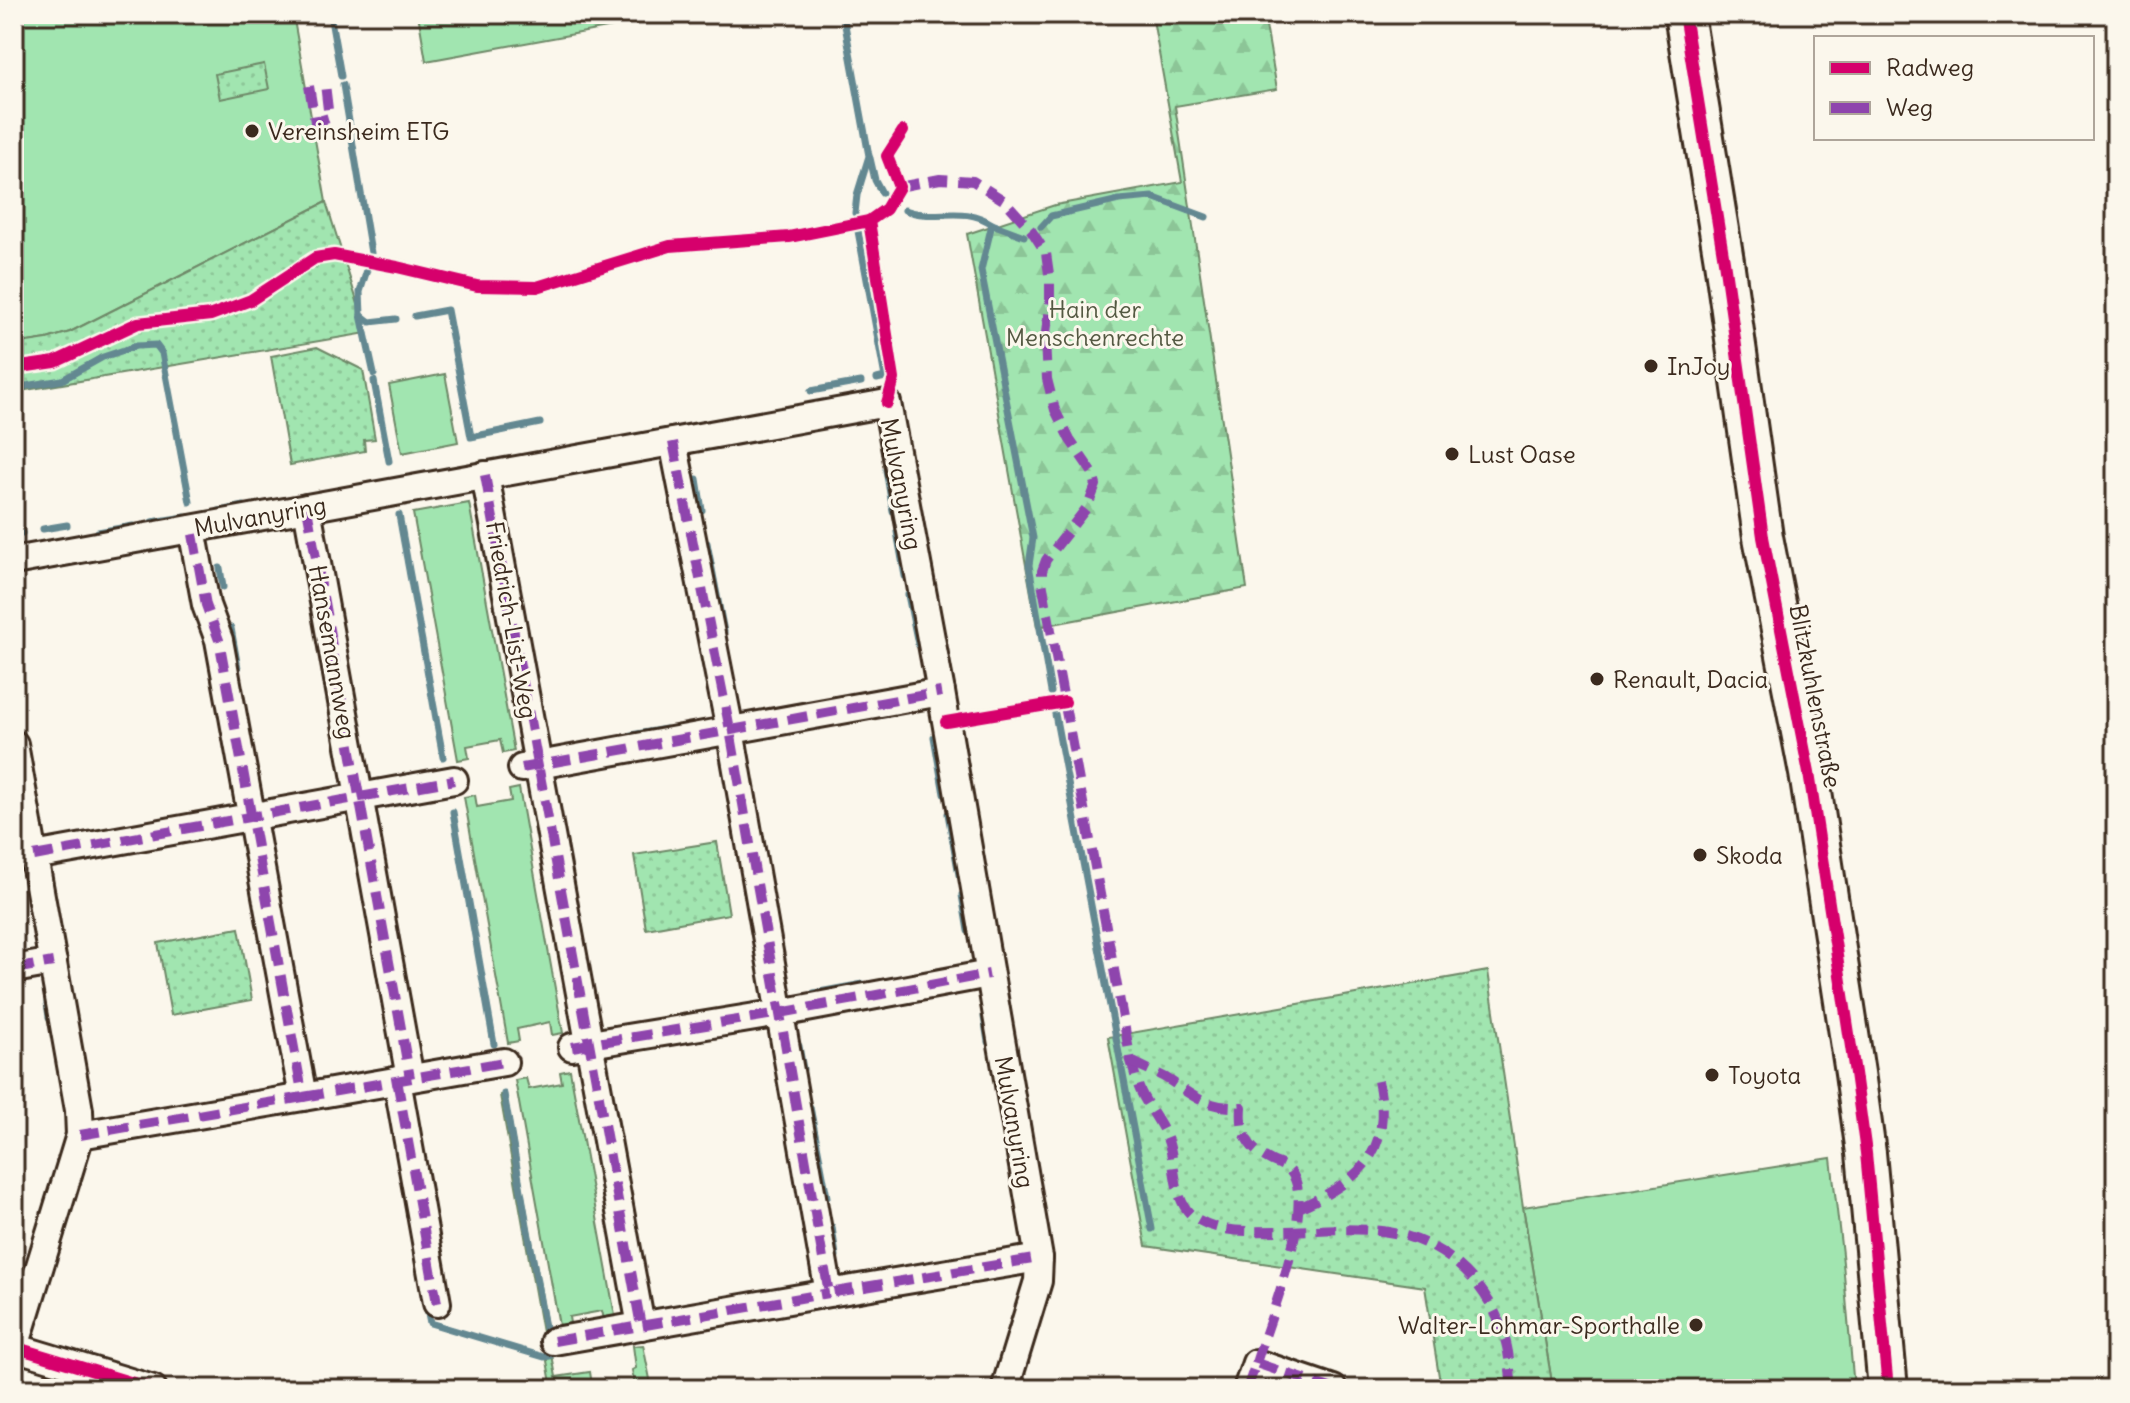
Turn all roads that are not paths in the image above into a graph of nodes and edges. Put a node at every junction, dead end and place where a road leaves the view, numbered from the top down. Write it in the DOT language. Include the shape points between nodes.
graph roads {
  1 [pos="1684,14"];
  2 [pos="673,442"];
  3 [pos="485,475"];
  4 [pos="307,508"];
  5 [pos="192,529"];
  6 [pos="14,561"];
  7 [pos="941,692"];
  8 [pos="730,730"];
  9 [pos="14,744"];
  10 [pos="530,766"];
  11 [pos="454,780"];
  12 [pos="360,797"];
  13 [pos="253,816"];
  14 [pos="34,856"];
  15 [pos="53,962"];
  16 [pos="14,969"];
  17 [pos="989,974"];
  18 [pos="780,1013"];
  19 [pos="581,1046"];
  20 [pos="504,1062"];
  21 [pos="404,1079"];
  22 [pos="303,1097"];
  23 [pos="80,1135"];
  24 [pos="1039,1258"];
  25 [pos="829,1293"];
  26 [pos="437,1303"];
  27 [pos="641,1326"];
  28 [pos="554,1341"];
  29 [pos="15,1347"];
  30 [pos="153,1389"];
  31 [pos="1005,1389"];
  32 [pos="1247,1389"];
  33 [pos="1333,1389"];
  34 [pos="1888,1389"];
  1 -- 34 [label="main road, Blitzkuhlenstraße" via="1763,537 1809,773 1853,1059"];
  2 -- 3 [label="street, Mulvanyring"];
  2 -- 7 [label="street, Mulvanyring" via="887,403"];
  2 -- 8 [label="street"];
  3 -- 4 [label="street, Mulvanyring"];
  3 -- 10 [label="street, Friedrich-List-Weg"];
  4 -- 5 [label="street, Mulvanyring"];
  4 -- 12 [label="street, Hansemannweg"];
  5 -- 6 [label="street, Mulvanyring"];
  5 -- 13 [label="street"];
  7 -- 8 [label="street"];
  7 -- 17 [label="street, Mulvanyring"];
  8 -- 10 [label="street"];
  8 -- 18 [label="street"];
  9 -- 14 [label="street"];
  10 -- 19 [label="street, Friedrich-List-Weg"];
  11 -- 12 [label="street"];
  12 -- 13 [label="street"];
  12 -- 21 [label="street, Hansemannweg"];
  13 -- 14 [label="street"];
  13 -- 22 [label="street"];
  14 -- 15 [label="street"];
  15 -- 16 [label="street"];
  15 -- 23 [label="street"];
  17 -- 18 [label="street"];
  17 -- 24 [label="street, Mulvanyring"];
  18 -- 19 [label="street"];
  18 -- 25 [label="street"];
  19 -- 27 [label="street, Friedrich-List-Weg"];
  20 -- 21 [label="street"];
  21 -- 22 [label="street"];
  21 -- 26 [label="street, Hansemannweg"];
  22 -- 23 [label="street"];
  23 -- 29 [label="street"];
  24 -- 25 [label="street"];
  24 -- 31 [label="street, Mulvanyring" via="1038,1281"];
  25 -- 27 [label="street"];
  27 -- 28 [label="street"];
  29 -- 30 [label="street"];
  32 -- 33 [label="street" via="1256,1363"];
}
